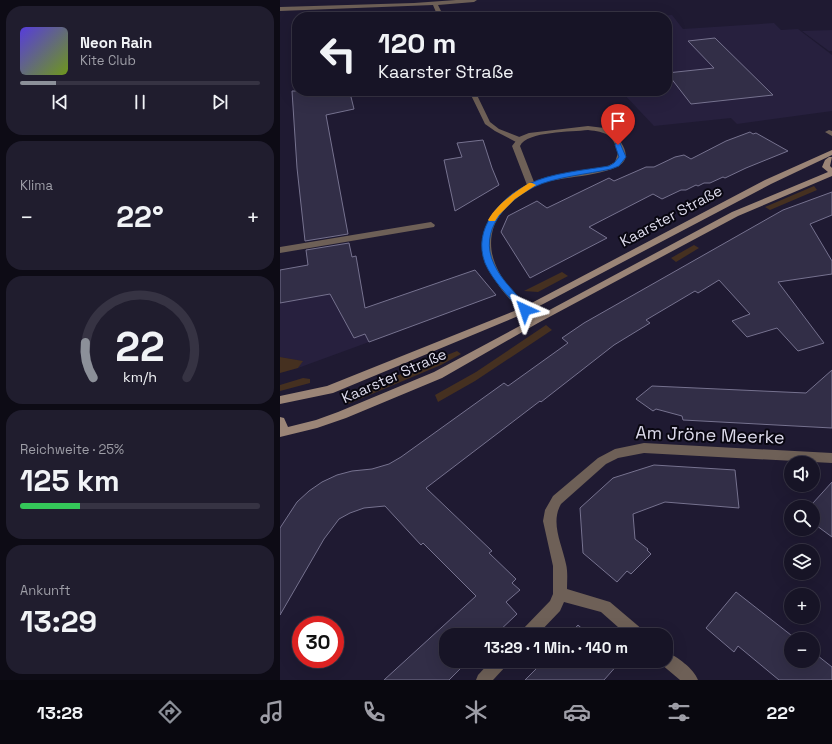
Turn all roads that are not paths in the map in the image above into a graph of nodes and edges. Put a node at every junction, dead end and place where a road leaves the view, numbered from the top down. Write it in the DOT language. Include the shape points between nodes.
graph roads {
  1 [pos="474,0"];
  2 [pos="435,3"];
  3 [pos="280,9"];
  4 [pos="439,12"];
  5 [pos="474,96"];
  6 [pos="519,140"];
  7 [pos="832,152"];
  8 [pos="832,159"];
  9 [pos="832,173"];
  10 [pos="532,185"];
  11 [pos="431,225"];
  12 [pos="280,250"];
  13 [pos="525,310"];
  14 [pos="535,321"];
  15 [pos="280,400"];
  16 [pos="280,421"];
  17 [pos="282,435"];
  18 [pos="832,458"];
  19 [pos="560,594"];
  20 [pos="534,628"];
  21 [pos="630,628"];
  22 [pos="673,665"];
  23 [pos="494,668"];
  24 [pos="483,680"];
  25 [pos="691,680"];
  1 -- 2 [label="street"];
  2 -- 3 [label="street"];
  2 -- 4 [label="street"];
  5 -- 6 [label="street" via="487,123"];
  6 -- 10 [label="street" via="516,146"];
  6 -- 10 [label="street" via="531,134 595,128 611,133 621,151 621,161 611,167 571,174"];
  7 -- 13 [label="main road, Kaarster Straße" via="768,182"];
  8 -- 9 [label="main road" via="826,167"];
  9 -- 14 [label="main road, Kaarster Straße" via="735,214"];
  10 -- 13 [label="street" via="512,198 496,213 487,229 485,244 495,273"];
  11 -- 12 [label="street"];
  13 -- 14 [label="street"];
  13 -- 15 [label="main road, Kaarster Straße" via="329,390"];
  14 -- 17 [label="main road, Kaarster Straße" via="438,376 342,415"];
  16 -- 17 [label="main road"];
  18 -- 19 [label="street, Am Jröne Meerke" via="644,448 615,454 602,461 557,500 551,510 549,521 560,566"];
  19 -- 20 [label="street" via="555,606"];
  19 -- 21 [label="street" via="606,608"];
  22 -- 25 [label="street"];
  23 -- 24 [label="street"];
}
